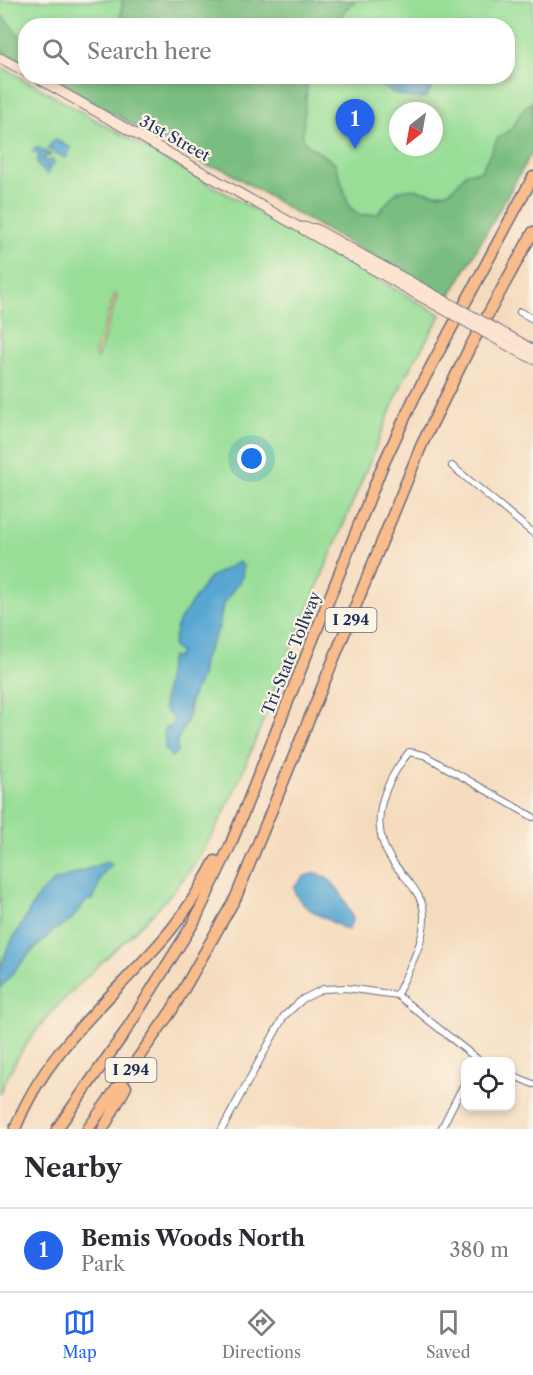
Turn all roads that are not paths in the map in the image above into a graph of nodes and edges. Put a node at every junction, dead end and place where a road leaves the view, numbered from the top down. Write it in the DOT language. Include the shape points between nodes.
graph roads {
  1 [pos="0,58"];
  2 [pos="18,68"];
  3 [pos="48,84"];
  4 [pos="533,177"];
  5 [pos="533,232"];
  6 [pos="520,312"];
  7 [pos="533,319"];
  8 [pos="516,345"];
  9 [pos="533,350"];
  10 [pos="533,359"];
  11 [pos="452,466"];
  12 [pos="533,533"];
  13 [pos="251,792"];
  14 [pos="532,814"];
  15 [pos="397,995"];
  16 [pos="172,1010"];
  17 [pos="472,1057"];
  18 [pos="515,1076"];
  19 [pos="533,1084"];
  20 [pos="461,1088"];
  21 [pos="15,1129"];
  22 [pos="57,1129"];
  23 [pos="88,1129"];
  24 [pos="103,1129"];
  25 [pos="222,1129"];
  26 [pos="441,1129"];
  1 -- 2 [label="main road"];
  3 -- 8 [label="main road, 31st Street, bridge" via="312,236"];
  4 -- 13 [label="highway, Tri-State Tollway / I 294" via="414,396"];
  5 -- 16 [label="highway, I 294" via="439,408 255,857"];
  6 -- 7 [label="street"];
  8 -- 9 [label="main road"];
  8 -- 10 [label="main road"];
  11 -- 12 [label="street"];
  13 -- 21 [label="highway" via="182,916 57,1053 33,1089"];
  13 -- 22 [label="highway, Tri-State Tollway / I 294" via="194,922 131,1023"];
  14 -- 15 [label="street" via="424,755 410,752 401,762 381,803 380,837 390,858 418,895 424,919"];
  15 -- 17 [label="street"];
  15 -- 25 [label="street" via="339,987 324,989 296,1004 279,1024"];
  16 -- 23 [label="highway, I 294"];
  16 -- 24 [label="highway"];
  18 -- 19 [label="street"];
  20 -- 26 [label="street"];
}
